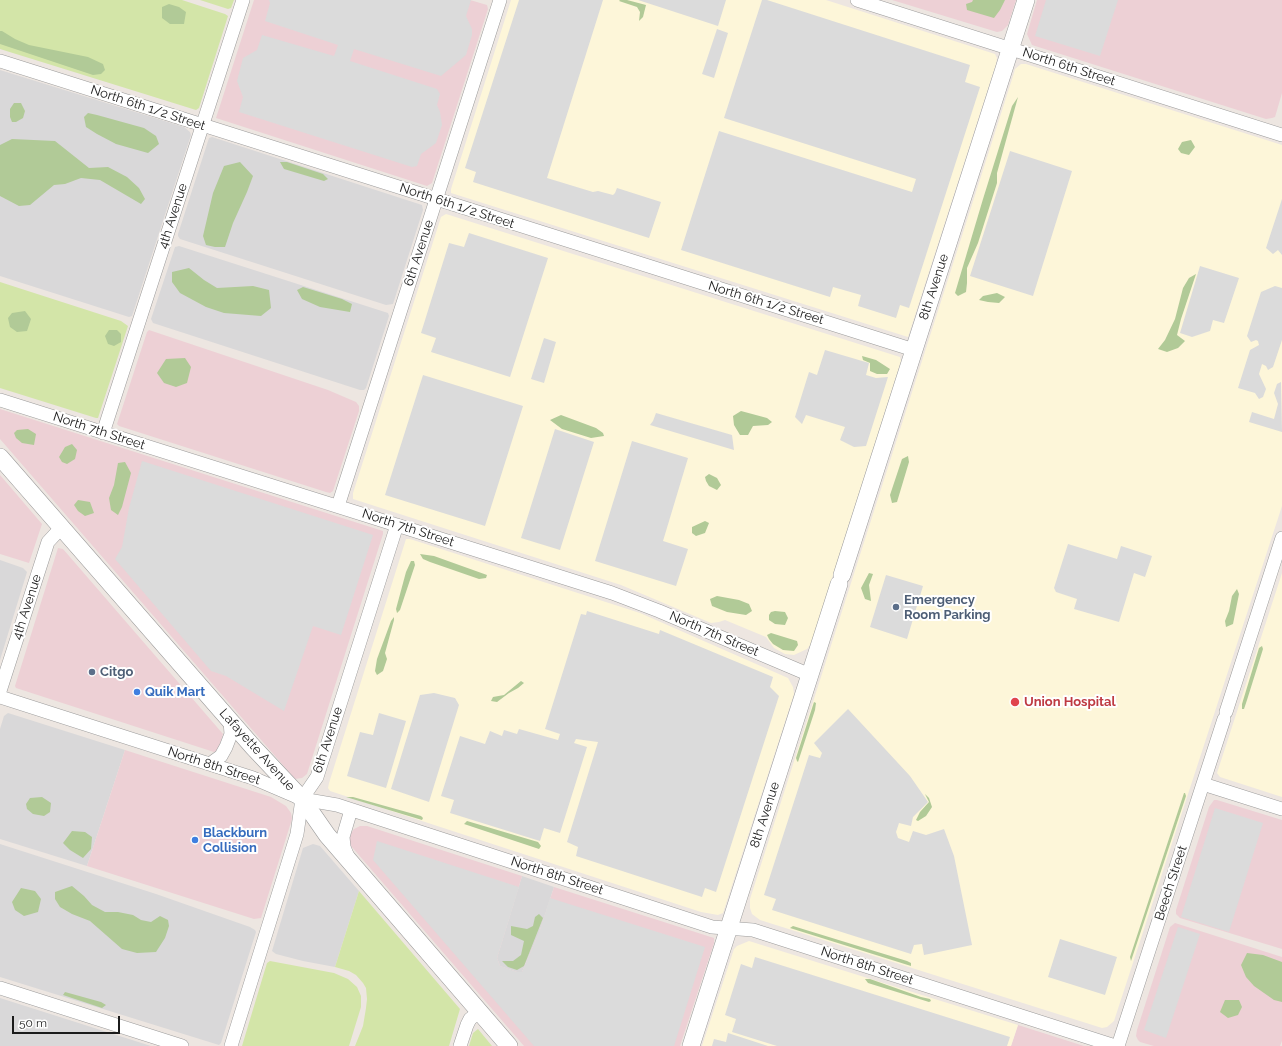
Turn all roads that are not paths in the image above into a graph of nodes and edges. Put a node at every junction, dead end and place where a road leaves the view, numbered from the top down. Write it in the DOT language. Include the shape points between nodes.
graph roads {
  1 [pos="243,0"];
  2 [pos="500,0"];
  3 [pos="857,0"];
  4 [pos="1026,0"];
  5 [pos="1010,49"];
  6 [pos="0,61"];
  7 [pos="202,125"];
  8 [pos="1281,131"];
  9 [pos="436,199"];
  10 [pos="914,350"];
  11 [pos="0,400"];
  12 [pos="104,433"];
  13 [pos="0,457"];
  14 [pos="338,506"];
  15 [pos="397,525"];
  16 [pos="62,528"];
  17 [pos="1282,539"];
  18 [pos="810,675"];
  19 [pos="0,691"];
  20 [pos="0,697"];
  21 [pos="230,721"];
  22 [pos="210,764"];
  23 [pos="1203,784"];
  24 [pos="302,799"];
  25 [pos="1282,809"];
  26 [pos="351,810"];
  27 [pos="352,864"];
  28 [pos="729,928"];
  29 [pos="0,988"];
  30 [pos="479,1012"];
  31 [pos="182,1046"];
  32 [pos="231,1046"];
  33 [pos="460,1046"];
  34 [pos="508,1046"];
  35 [pos="691,1046"];
  36 [pos="1117,1046"];
  1 -- 7 [label="street, 4th Avenue"];
  2 -- 9 [label="street, 6th Avenue"];
  3 -- 5 [label="street, North 6th Street"];
  4 -- 5 [label="street, 8th Avenue"];
  5 -- 8 [label="street, North 6th Street"];
  5 -- 10 [label="street, 8th Avenue"];
  6 -- 7 [label="street, North 6th 1/2 Street"];
  7 -- 9 [label="street, North 6th 1/2 Street"];
  7 -- 12 [label="street, 4th Avenue"];
  9 -- 10 [label="street, North 6th 1/2 Street"];
  9 -- 14 [label="street, 6th Avenue"];
  10 -- 18 [label="street, 8th Avenue"];
  11 -- 12 [label="street, North 7th Street"];
  12 -- 14 [label="street, North 7th Street"];
  13 -- 16 [label="street, Lafayette Avenue"];
  14 -- 15 [label="street, North 7th Street"];
  15 -- 18 [label="street, North 7th Street" via="630,600"];
  15 -- 24 [label="street, 6th Avenue" via="317,777"];
  16 -- 19 [label="street, 4th Avenue" via="48,542"];
  16 -- 21 [label="street, Lafayette Avenue"];
  17 -- 23 [label="street, Beech Street"];
  18 -- 28 [label="street, 8th Avenue"];
  20 -- 22 [label="street, North 8th Street"];
  21 -- 22 [label="street" via="231,734 226,747 221,756"];
  21 -- 24 [label="street, Lafayette Avenue"];
  22 -- 24 [label="street, North 8th Street" via="253,778"];
  23 -- 25 [label="street"];
  23 -- 36 [label="street, Beech Street"];
  24 -- 26 [label="street, North 8th Street"];
  24 -- 27 [label="street, Lafayette Avenue" via="327,835"];
  24 -- 32 [label="street, 6th Avenue" via="297,834"];
  26 -- 27 [label="street" via="343,837 344,847"];
  26 -- 28 [label="street, North 8th Street" via="712,926"];
  27 -- 30 [label="street, Lafayette Avenue"];
  28 -- 35 [label="street, 8th Avenue"];
  28 -- 36 [label="street, North 8th Street" via="753,930"];
  29 -- 31 [label="street"];
  30 -- 33 [label="street" via="470,1019"];
  30 -- 34 [label="street, Lafayette Avenue"];
}
